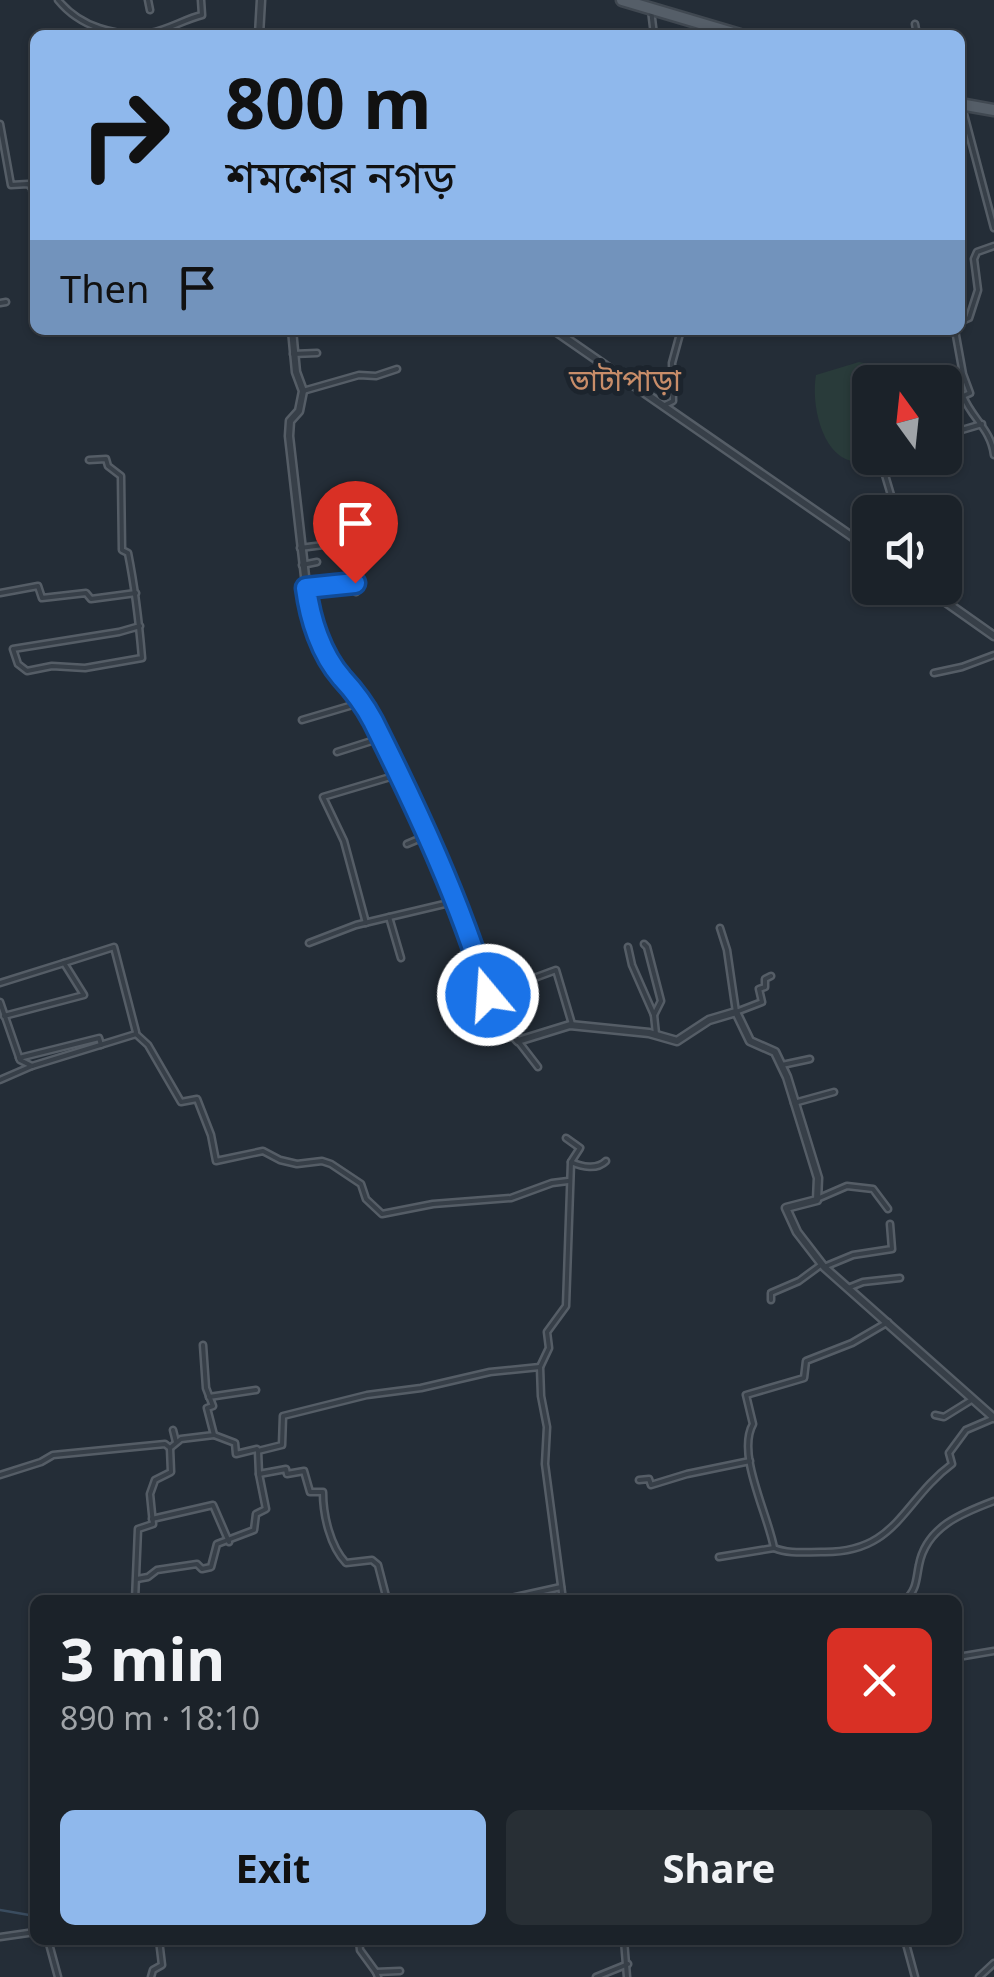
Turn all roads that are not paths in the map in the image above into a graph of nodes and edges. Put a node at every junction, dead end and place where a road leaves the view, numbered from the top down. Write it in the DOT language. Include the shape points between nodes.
graph roads {
  1 [pos="58,0"];
  2 [pos="148,0"];
  3 [pos="201,0"];
  4 [pos="260,0"];
  5 [pos="622,0"];
  6 [pos="650,8"];
  7 [pos="150,10"];
  8 [pos="915,24"];
  9 [pos="120,30"];
  10 [pos="157,30"];
  11 [pos="259,30"];
  12 [pos="653,30"];
  13 [pos="723,30"];
  14 [pos="916,30"];
  15 [pos="965,103"];
  16 [pos="994,110"];
  17 [pos="965,118"];
  18 [pos="0,124"];
  19 [pos="30,186"];
  20 [pos="994,196"];
  21 [pos="985,198"];
  22 [pos="994,228"];
  23 [pos="994,246"];
  24 [pos="965,320"];
  25 [pos="292,335"];
  26 [pos="561,335"];
  27 [pos="680,335"];
  28 [pos="956,335"];
  29 [pos="316,353"];
  30 [pos="293,354"];
  31 [pos="397,369"];
  32 [pos="303,390"];
  33 [pos="660,405"];
  34 [pos="982,424"];
  35 [pos="962,430"];
  36 [pos="994,455"];
  37 [pos="89,460"];
  38 [pos="852,534"];
  39 [pos="849,535"];
  40 [pos="852,537"];
  41 [pos="331,544"];
  42 [pos="300,548"];
  43 [pos="317,562"];
  44 [pos="302,564"];
  45 [pos="306,588"];
  46 [pos="356,592"];
  47 [pos="0,593"];
  48 [pos="136,594"];
  49 [pos="950,605"];
  50 [pos="140,626"];
  51 [pos="994,636"];
  52 [pos="994,655"];
  53 [pos="934,673"];
  54 [pos="363,702"];
  55 [pos="302,720"];
  56 [pos="381,738"];
  57 [pos="336,752"];
  58 [pos="398,775"];
  59 [pos="426,836"];
  60 [pos="407,844"];
  61 [pos="455,901"];
  62 [pos="389,917"];
  63 [pos="366,923"];
  64 [pos="720,928"];
  65 [pos="309,943"];
  66 [pos="644,944"];
  67 [pos="628,947"];
  68 [pos="402,958"];
  69 [pos="64,963"];
  70 [pos="771,976"];
  71 [pos="0,983"];
  72 [pos="488,996"];
  73 [pos="0,1002"];
  74 [pos="449,1010"];
  75 [pos="736,1012"];
  76 [pos="654,1015"];
  77 [pos="4,1016"];
  78 [pos="572,1025"];
  79 [pos="136,1034"];
  80 [pos="656,1036"];
  81 [pos="518,1041"];
  82 [pos="101,1046"];
  83 [pos="19,1058"];
  84 [pos="810,1058"];
  85 [pos="782,1065"];
  86 [pos="32,1066"];
  87 [pos="538,1067"];
  88 [pos="0,1080"];
  89 [pos="834,1092"];
  90 [pos="794,1103"];
  91 [pos="566,1138"];
  92 [pos="606,1161"];
  93 [pos="571,1162"];
  94 [pos="568,1181"];
  95 [pos="817,1200"];
  96 [pos="888,1209"];
  97 [pos="890,1224"];
  98 [pos="823,1266"];
  99 [pos="900,1278"];
  100 [pos="848,1288"];
  101 [pos="772,1300"];
  102 [pos="888,1322"];
  103 [pos="203,1345"];
  104 [pos="540,1367"];
  105 [pos="256,1390"];
  106 [pos="209,1397"];
  107 [pos="973,1399"];
  108 [pos="935,1415"];
  109 [pos="994,1418"];
  110 [pos="173,1430"];
  111 [pos="214,1435"];
  112 [pos="176,1442"];
  113 [pos="170,1448"];
  114 [pos="258,1451"];
  115 [pos="750,1461"];
  116 [pos="259,1474"];
  117 [pos="0,1475"];
  118 [pos="639,1480"];
  119 [pos="994,1501"];
  120 [pos="152,1519"];
  121 [pos="230,1542"];
  122 [pos="774,1548"];
  123 [pos="719,1557"];
  124 [pos="136,1579"];
  125 [pos="562,1587"];
  126 [pos="136,1595"];
  127 [pos="387,1595"];
  128 [pos="525,1595"];
  129 [pos="563,1595"];
  130 [pos="911,1595"];
  131 [pos="994,1651"];
  132 [pos="962,1656"];
  133 [pos="30,1933"];
  134 [pos="0,1938"];
  135 [pos="49,1945"];
  136 [pos="160,1945"];
  137 [pos="359,1945"];
  138 [pos="625,1945"];
  139 [pos="906,1945"];
  140 [pos="994,1963"];
  141 [pos="628,1964"];
  142 [pos="400,1971"];
  143 [pos="377,1974"];
  144 [pos="150,1975"];
  145 [pos="58,1977"];
  146 [pos="142,1977"];
  147 [pos="596,1977"];
  148 [pos="628,1977"];
  149 [pos="915,1977"];
  150 [pos="979,1977"];
  1 -- 9 [label="street" via="93,27"];
  2 -- 7 [label="street"];
  3 -- 10 [label="street" via="202,15"];
  4 -- 11 [label="street"];
  5 -- 6 [label="main road"];
  6 -- 12 [label="street"];
  6 -- 13 [label="main road"];
  8 -- 14 [label="street"];
  15 -- 16 [label="main road"];
  17 -- 21 [label="street"];
  18 -- 19 [label="street" via="12,185"];
  20 -- 21 [label="street"];
  21 -- 22 [label="street"];
  23 -- 24 [label="street" via="974,259 978,290"];
  25 -- 30 [label="street"];
  26 -- 33 [label="street"];
  27 -- 33 [label="street" via="672,401"];
  28 -- 34 [label="street" via="970,393 963,396"];
  29 -- 30 [label="street"];
  30 -- 32 [label="street"];
  31 -- 32 [label="street"];
  32 -- 42 [label="street" via="289,436"];
  33 -- 39 [label="street"];
  34 -- 35 [label="street"];
  34 -- 36 [label="street"];
  37 -- 48 [label="street" via="106,459 121,476 122,550"];
  38 -- 39 [label="street"];
  39 -- 40 [label="street"];
  41 -- 42 [label="street"];
  42 -- 44 [label="street"];
  43 -- 44 [label="street"];
  44 -- 45 [label="street"];
  45 -- 46 [label="street" via="355,581"];
  45 -- 54 [label="street" via="310,620"];
  47 -- 48 [label="street" via="38,586 42,598"];
  48 -- 50 [label="street"];
  49 -- 51 [label="street"];
  50 -- 50 [label="street" via="119,632 13,648 27,672 116,664 142,658"];
  52 -- 53 [label="street"];
  54 -- 55 [label="street"];
  54 -- 56 [label="street"];
  56 -- 57 [label="street"];
  56 -- 58 [label="street"];
  58 -- 59 [label="street"];
  58 -- 63 [label="street" via="324,797 344,841"];
  59 -- 60 [label="street"];
  59 -- 61 [label="street"];
  61 -- 62 [label="street"];
  61 -- 72 [label="street"];
  62 -- 63 [label="street"];
  62 -- 68 [label="street"];
  63 -- 65 [label="street"];
  64 -- 75 [label="street"];
  66 -- 76 [label="street" via="660,1000"];
  67 -- 76 [label="street"];
  69 -- 71 [label="street"];
  69 -- 77 [label="street" via="84,995"];
  69 -- 79 [label="street" via="114,947"];
  70 -- 75 [label="street" via="759,989 762,1002"];
  72 -- 74 [label="street"];
  72 -- 78 [label="street" via="556,970"];
  72 -- 81 [label="street"];
  73 -- 77 [label="street"];
  75 -- 80 [label="street" via="677,1041"];
  75 -- 85 [label="street" via="750,1040 775,1052"];
  76 -- 80 [label="street"];
  77 -- 83 [label="street"];
  78 -- 80 [label="street"];
  78 -- 81 [label="street"];
  79 -- 82 [label="street"];
  79 -- 94 [label="street" via="181,1102 197,1100 216,1161 263,1151 297,1164 322,1161 361,1184 366,1200 382,1214 511,1198"];
  81 -- 87 [label="street"];
  82 -- 83 [label="street" via="100,1038"];
  82 -- 86 [label="street"];
  83 -- 86 [label="street"];
  84 -- 85 [label="street"];
  85 -- 90 [label="street"];
  86 -- 88 [label="street"];
  89 -- 90 [label="street"];
  90 -- 95 [label="street" via="818,1178"];
  91 -- 93 [label="street" via="580,1148"];
  92 -- 93 [label="street" via="584,1168"];
  93 -- 94 [label="street"];
  94 -- 104 [label="street" via="566,1306 548,1332"];
  95 -- 96 [label="street" via="852,1185 874,1189"];
  95 -- 98 [label="street" via="786,1208"];
  97 -- 98 [label="street" via="892,1249"];
  98 -- 100 [label="street"];
  98 -- 101 [label="street" via="771,1293"];
  99 -- 100 [label="street"];
  100 -- 102 [label="street"];
  102 -- 107 [label="street"];
  102 -- 115 [label="street" via="806,1361 804,1378 746,1396 753,1424 747,1435"];
  103 -- 106 [label="street"];
  104 -- 114 [label="street" via="283,1416 282,1445"];
  104 -- 125 [label="street"];
  105 -- 106 [label="street"];
  106 -- 111 [label="street"];
  107 -- 108 [label="street" via="944,1417"];
  107 -- 109 [label="street"];
  109 -- 122 [label="street" via="966,1430 949,1453 952,1464 903,1521 867,1547 832,1553"];
  110 -- 112 [label="street"];
  111 -- 112 [label="street"];
  111 -- 114 [label="street" via="234,1443 236,1454"];
  112 -- 113 [label="street"];
  113 -- 117 [label="street" via="53,1455"];
  113 -- 120 [label="street" via="171,1472 154,1480 151,1490"];
  114 -- 116 [label="street"];
  115 -- 118 [label="street" via="651,1485"];
  115 -- 122 [label="street"];
  116 -- 121 [label="street" via="266,1509 256,1514 254,1530"];
  116 -- 127 [label="street" via="304,1471 310,1492 322,1492 334,1546 346,1563 378,1564"];
  119 -- 130 [label="street" via="933,1533"];
  120 -- 121 [label="street" via="213,1504"];
  120 -- 124 [label="street" via="138,1529"];
  121 -- 124 [label="street" via="217,1544 211,1567 157,1570"];
  122 -- 123 [label="street"];
  124 -- 126 [label="street"];
  125 -- 128 [label="street"];
  125 -- 129 [label="street"];
  131 -- 132 [label="street"];
  133 -- 134 [label="street"];
  135 -- 145 [label="street"];
  136 -- 144 [label="street" via="162,1965"];
  137 -- 143 [label="street"];
  138 -- 141 [label="street"];
  139 -- 149 [label="street"];
  140 -- 150 [label="street"];
  141 -- 147 [label="street"];
  141 -- 148 [label="street"];
  142 -- 143 [label="street"];
  144 -- 146 [label="street"];
}
